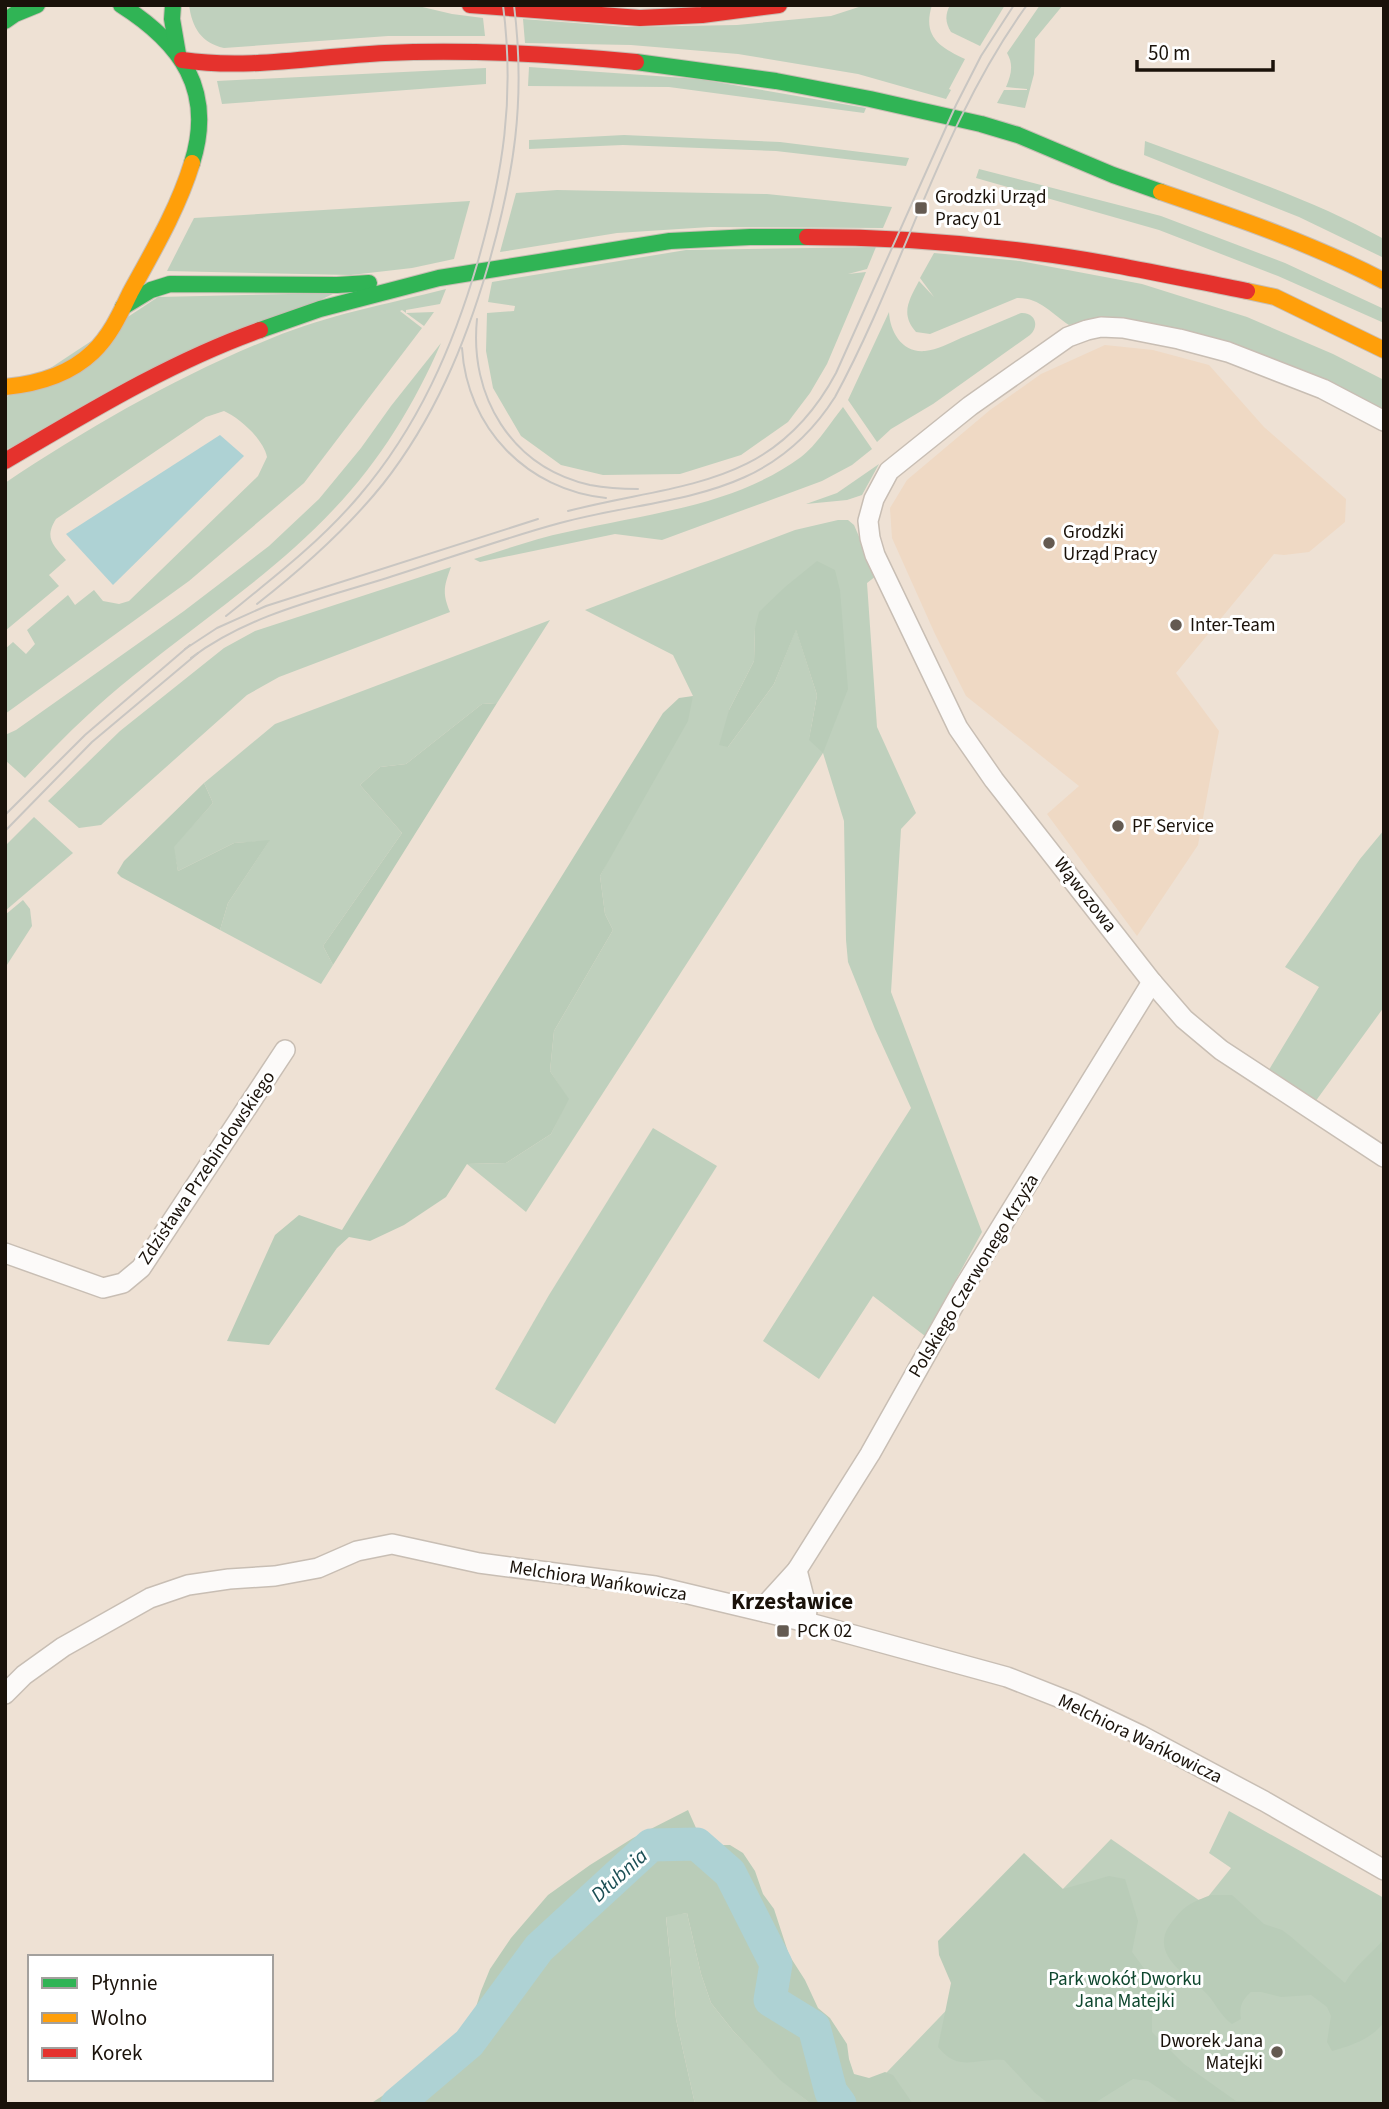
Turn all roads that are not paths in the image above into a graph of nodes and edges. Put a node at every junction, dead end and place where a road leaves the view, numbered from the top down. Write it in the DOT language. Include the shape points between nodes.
graph roads {
  1 [pos="37,5"];
  2 [pos="121,5"];
  3 [pos="173,5"];
  4 [pos="470,5"];
  5 [pos="779,5"];
  6 [pos="5,21"];
  7 [pos="180,57"];
  8 [pos="439,278"];
  9 [pos="1384,281"];
  10 [pos="123,307"];
  11 [pos="1384,350"];
  12 [pos="5,387"];
  13 [pos="1384,421"];
  14 [pos="5,461"];
  15 [pos="1152,982"];
  16 [pos="285,1050"];
  17 [pos="1384,1157"];
  18 [pos="5,1253"];
  19 [pos="797,1570"];
  20 [pos="765,1612"];
  21 [pos="806,1622"];
  22 [pos="5,1694"];
  23 [pos="1384,1870"];
  1 -- 6 [label="main road"];
  2 -- 7 [label="main road" via="152,26"];
  3 -- 7 [label="main road"];
  4 -- 5 [label="main road" via="640,18"];
  7 -- 9 [label="main road" via="197,64 236,66 365,54 537,55 701,69 865,97 1003,131 1309,245"];
  7 -- 10 [label="main road" via="197,95 200,134 188,175"];
  8 -- 10 [label="main road" via="337,285 170,284"];
  8 -- 11 [label="main road" via="670,241 853,237 956,244 1112,265 1275,297"];
  8 -- 14 [label="main road" via="320,309 249,334 176,366"];
  10 -- 12 [label="main road" via="107,337 79,364 42,381"];
  13 -- 15 [label="street, Wąwozowa" via="1323,388 1228,352 1101,327 1068,337 970,406 889,471 874,499 869,521 875,555 958,728"];
  15 -- 17 [label="street, Wąwozowa" via="1184,1019 1221,1050"];
  15 -- 19 [label="street, Polskiego Czerwonego Krzyża"];
  16 -- 18 [label="street, Zdzisława Przebindowskiego" via="141,1268 129,1279 117,1286 97,1287"];
  19 -- 20 [label="street, Polskiego Czerwonego Krzyża"];
  19 -- 21 [label="street"];
  20 -- 21 [label="street, Melchiora Wańkowicza"];
  20 -- 22 [label="street, Melchiora Wańkowicza" via="655,1586 479,1563 392,1544 357,1551 318,1568 188,1585 150,1598 63,1647"];
  21 -- 23 [label="street, Melchiora Wańkowicza" via="997,1674 1073,1703 1264,1801"];
}
